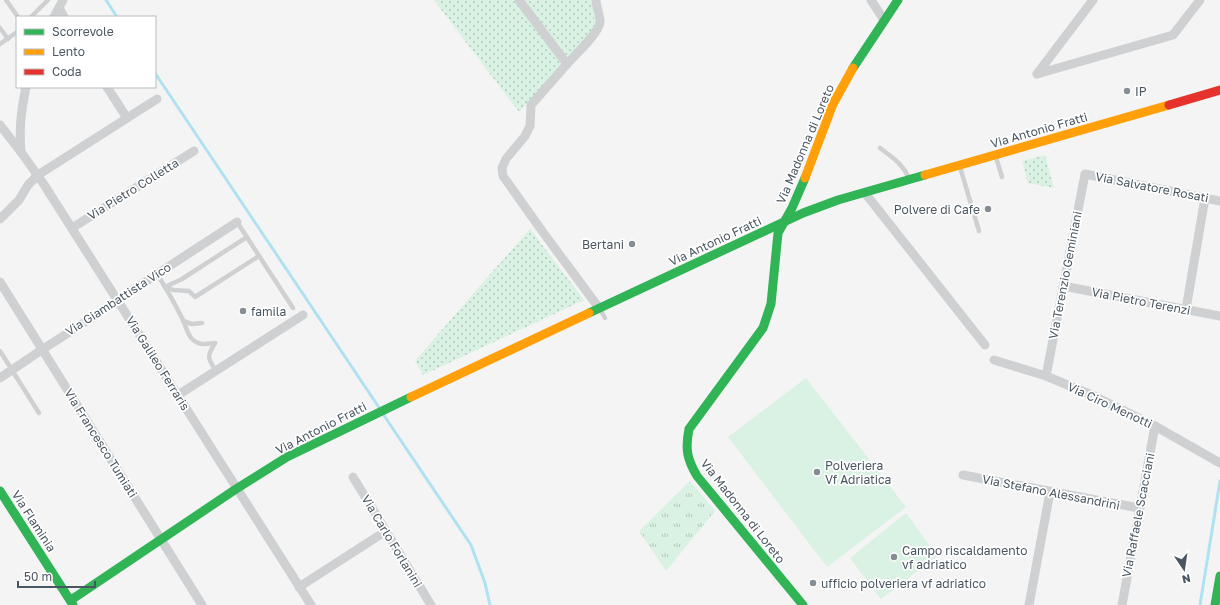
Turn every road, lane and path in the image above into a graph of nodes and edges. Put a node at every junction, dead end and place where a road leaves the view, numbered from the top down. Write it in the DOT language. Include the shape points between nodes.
graph roads {
  1 [pos="6,0"];
  2 [pos="48,0"];
  3 [pos="63,0"];
  4 [pos="519,0"];
  5 [pos="596,0"];
  6 [pos="871,0"];
  7 [pos="898,0"];
  8 [pos="1093,0"];
  9 [pos="1200,0"];
  10 [pos="59,8"];
  11 [pos="17,16"];
  12 [pos="32,16"];
  13 [pos="55,16"];
  14 [pos="63,16"];
  15 [pos="884,20"];
  16 [pos="0,28"];
  17 [pos="16,33"];
  18 [pos="8,39"];
  19 [pos="0,44"];
  20 [pos="567,64"];
  21 [pos="26,88"];
  22 [pos="108,88"];
  23 [pos="1220,90"];
  24 [pos="157,99"];
  25 [pos="127,118"];
  26 [pos="0,125"];
  27 [pos="880,148"];
  28 [pos="194,151"];
  29 [pos="21,152"];
  30 [pos="995,155"];
  31 [pos="960,165"];
  32 [pos="1085,174"];
  33 [pos="38,175"];
  34 [pos="1002,177"];
  35 [pos="910,180"];
  36 [pos="865,192"];
  37 [pos="1205,198"];
  38 [pos="1220,201"];
  39 [pos="0,219"];
  40 [pos="237,222"];
  41 [pos="783,223"];
  42 [pos="72,228"];
  43 [pos="979,231"];
  44 [pos="248,237"];
  45 [pos="259,256"];
  46 [pos="157,274"];
  47 [pos="0,282"];
  48 [pos="1063,286"];
  49 [pos="165,287"];
  50 [pos="118,300"];
  51 [pos="293,308"];
  52 [pos="599,308"];
  53 [pos="1186,310"];
  54 [pos="303,315"];
  55 [pos="1220,316"];
  56 [pos="605,318"];
  57 [pos="183,321"];
  58 [pos="202,323"];
  59 [pos="985,345"];
  60 [pos="43,349"];
  61 [pos="0,351"];
  62 [pos="994,360"];
  63 [pos="12,370"];
  64 [pos="216,371"];
  65 [pos="1046,376"];
  66 [pos="0,378"];
  67 [pos="178,395"];
  68 [pos="39,413"];
  69 [pos="1155,426"];
  70 [pos="1220,463"];
  71 [pos="963,475"];
  72 [pos="353,476"];
  73 [pos="236,489"];
  74 [pos="0,491"];
  75 [pos="1050,492"];
  76 [pos="1139,508"];
  77 [pos="386,531"];
  78 [pos="161,539"];
  79 [pos="1220,576"];
  80 [pos="299,587"];
  81 [pos="69,603"];
  82 [pos="202,605"];
  83 [pos="311,605"];
  84 [pos="431,605"];
  85 [pos="803,605"];
  86 [pos="1029,605"];
  87 [pos="1122,605"];
  88 [pos="1215,605"];
  1 -- 11 [label="lane"];
  2 -- 12 [label="lane"];
  3 -- 10 [label="street"];
  4 -- 20 [label="street"];
  5 -- 20 [label="street" via="600,22 597,31"];
  6 -- 15 [label="street"];
  7 -- 15 [label="street, Via Madonna di Loreto"];
  8 -- 9 [label="street" via="1037,74 1173,35"];
  10 -- 13 [label="street"];
  10 -- 14 [label="street"];
  15 -- 41 [label="street, Via Madonna di Loreto" via="841,89 794,205"];
  16 -- 18 [label="lane"];
  17 -- 18 [label="lane"];
  18 -- 19 [label="lane"];
  20 -- 52 [label="street" via="531,105 530,126 506,159 502,168 503,176"];
  21 -- 29 [label="street" via="21,111"];
  22 -- 25 [label="street"];
  23 -- 30 [label="street, Via Antonio Fratti"];
  24 -- 25 [label="street"];
  25 -- 33 [label="street"];
  26 -- 29 [label="street, Via Galileo Ferraris"];
  27 -- 35 [label="lane" via="905,169"];
  28 -- 42 [label="street, Via Pietro Colletta"];
  29 -- 33 [label="street, Via Galileo Ferraris"];
  30 -- 31 [label="street, Via Antonio Fratti"];
  30 -- 34 [label="lane"];
  31 -- 35 [label="street, Via Antonio Fratti"];
  31 -- 43 [label="lane"];
  32 -- 37 [label="street, Via Salvatore Rosati"];
  32 -- 48 [label="street, Via Terenzio Geminiani"];
  33 -- 39 [label="street"];
  33 -- 42 [label="street, Via Galileo Ferraris"];
  35 -- 36 [label="street, Via Antonio Fratti"];
  36 -- 41 [label="street, Via Antonio Fratti"];
  36 -- 59 [label="street"];
  37 -- 38 [label="street, Via Salvatore Rosati"];
  37 -- 53 [label="street"];
  40 -- 44 [label="lane"];
  40 -- 46 [label="street, Via Giambattista Vico"];
  41 -- 52 [label="street, Via Antonio Fratti"];
  41 -- 85 [label="street, Via Madonna di Loreto" via="778,233 771,304 763,328 689,429 686,441 688,460 697,476"];
  42 -- 50 [label="street, Via Galileo Ferraris"];
  44 -- 45 [label="lane"];
  44 -- 49 [label="lane"];
  45 -- 49 [label="lane" via="195,297 189,291"];
  45 -- 51 [label="lane"];
  46 -- 49 [label="lane"];
  46 -- 50 [label="street, Via Giambattista Vico"];
  47 -- 60 [label="street, Via Francesco Tumiati"];
  48 -- 53 [label="street, Via Pietro Terenzi"];
  48 -- 65 [label="street, Via Terenzio Geminiani"];
  49 -- 57 [label="lane"];
  50 -- 60 [label="street, Via Giambattista Vico"];
  50 -- 67 [label="street, Via Galileo Ferraris"];
  52 -- 56 [label="lane"];
  52 -- 73 [label="street, Via Antonio Fratti" via="286,457"];
  53 -- 55 [label="street, Via Pietro Terenzi"];
  54 -- 64 [label="street"];
  57 -- 58 [label="lane" via="192,324"];
  57 -- 64 [label="lane" via="193,340 202,345 215,343 209,352 210,362"];
  60 -- 63 [label="street, Via Giambattista Vico"];
  60 -- 78 [label="street, Via Francesco Tumiati"];
  61 -- 63 [label="lane"];
  62 -- 65 [label="street, Via Ciro Menotti"];
  63 -- 66 [label="street, Via Giambattista Vico"];
  63 -- 68 [label="lane"];
  64 -- 67 [label="street"];
  65 -- 69 [label="street, Via Ciro Menotti"];
  67 -- 73 [label="street, Via Galileo Ferraris"];
  69 -- 70 [label="street, Via Ciro Menotti"];
  69 -- 76 [label="street, Via Raffaele Scacciani"];
  71 -- 75 [label="street, Via Stefano Alessandrini"];
  72 -- 77 [label="street, Via Carlo Forlanini"];
  73 -- 78 [label="street, Via Antonio Fratti"];
  73 -- 80 [label="street, Via Galileo Ferraris"];
  74 -- 81 [label="street, Via Flaminia"];
  75 -- 76 [label="street, Via Stefano Alessandrini"];
  75 -- 86 [label="street"];
  76 -- 87 [label="street, Via Raffaele Scacciani"];
  77 -- 80 [label="street"];
  77 -- 84 [label="street, Via Carlo Forlanini"];
  78 -- 81 [label="street, Via Antonio Fratti"];
  78 -- 82 [label="street, Via Francesco Tumiati"];
  79 -- 88 [label="street"];
  80 -- 83 [label="street, Via Galileo Ferraris"];
}
